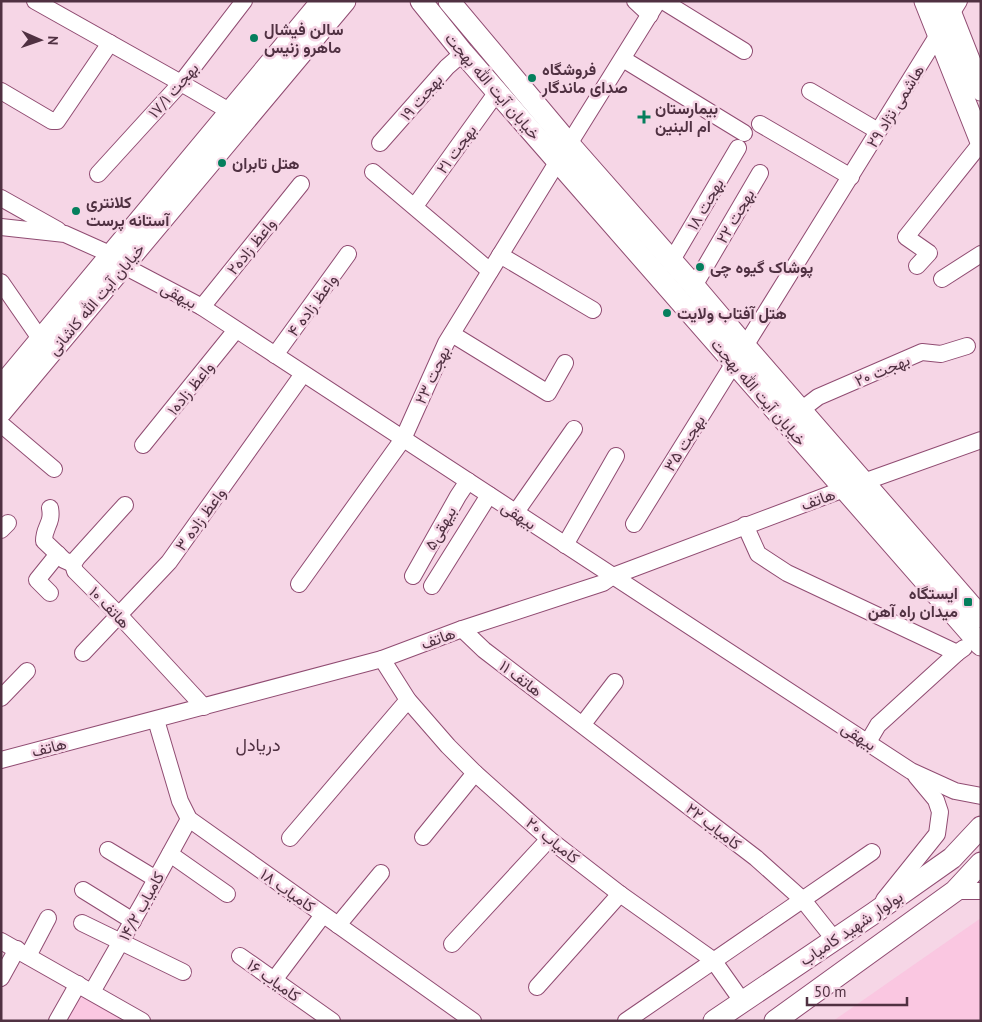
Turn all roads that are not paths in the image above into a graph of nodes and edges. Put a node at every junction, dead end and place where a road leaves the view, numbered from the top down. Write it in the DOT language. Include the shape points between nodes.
graph roads {
  1 [pos="35,1"];
  2 [pos="244,1"];
  3 [pos="322,1"];
  4 [pos="345,1"];
  5 [pos="421,1"];
  6 [pos="635,1"];
  7 [pos="663,1"];
  8 [pos="925,1"];
  9 [pos="453,4"];
  10 [pos="952,6"];
  11 [pos="654,8"];
  12 [pos="939,36"];
  13 [pos="110,43"];
  14 [pos="744,51"];
  15 [pos="463,53"];
  16 [pos="623,59"];
  17 [pos="182,83"];
  18 [pos="981,90"];
  19 [pos="1,91"];
  20 [pos="810,91"];
  21 [pos="497,92"];
  22 [pos="231,112"];
  23 [pos="760,124"];
  24 [pos="878,132"];
  25 [pos="744,133"];
  26 [pos="981,142"];
  27 [pos="380,144"];
  28 [pos="738,148"];
  29 [pos="564,153"];
  30 [pos="373,172"];
  31 [pos="760,173"];
  32 [pos="98,174"];
  33 [pos="851,177"];
  34 [pos="301,184"];
  35 [pos="1,198"];
  36 [pos="415,206"];
  37 [pos="1,227"];
  38 [pos="65,234"];
  39 [pos="348,254"];
  40 [pos="981,254"];
  41 [pos="500,255"];
  42 [pos="118,260"];
  43 [pos="672,260"];
  44 [pos="917,266"];
  45 [pos="490,271"];
  46 [pos="942,279"];
  47 [pos="1,282"];
  48 [pos="694,286"];
  49 [pos="202,307"];
  50 [pos="593,310"];
  51 [pos="236,330"];
  52 [pos="452,334"];
  53 [pos="41,340"];
  54 [pos="967,346"];
  55 [pos="275,355"];
  56 [pos="740,355"];
  57 [pos="565,363"];
  58 [pos="303,374"];
  59 [pos="1,387"];
  60 [pos="801,410"];
  61 [pos="1,412"];
  62 [pos="1,424"];
  63 [pos="574,429"];
  64 [pos="403,439"];
  65 [pos="981,440"];
  66 [pos="143,445"];
  67 [pos="616,456"];
  68 [pos="54,469"];
  69 [pos="468,481"];
  70 [pos="854,485"];
  71 [pos="489,495"];
  72 [pos="125,505"];
  73 [pos="50,508"];
  74 [pos="516,512"];
  75 [pos="634,524"];
  76 [pos="745,525"];
  77 [pos="565,544"];
  78 [pos="58,554"];
  79 [pos="73,564"];
  80 [pos="413,576"];
  81 [pos="613,576"];
  82 [pos="299,584"];
  83 [pos="432,586"];
  84 [pos="50,593"];
  85 [pos="120,616"];
  86 [pos="981,616"];
  87 [pos="462,629"];
  88 [pos="979,643"];
  89 [pos="83,653"];
  90 [pos="957,653"];
  91 [pos="382,659"];
  92 [pos="27,671"];
  93 [pos="615,682"];
  94 [pos="1,698"];
  95 [pos="408,700"];
  96 [pos="204,707"];
  97 [pos="156,720"];
  98 [pos="583,724"];
  99 [pos="868,742"];
  100 [pos="1,760"];
  101 [pos="911,771"];
  102 [pos="476,773"];
  103 [pos="981,796"];
  104 [pos="189,819"];
  105 [pos="981,828"];
  106 [pos="423,837"];
  107 [pos="290,838"];
  108 [pos="549,840"];
  109 [pos="108,850"];
  110 [pos="872,852"];
  111 [pos="170,854"];
  112 [pos="981,863"];
  113 [pos="381,873"];
  114 [pos="156,879"];
  115 [pos="981,882"];
  116 [pos="83,890"];
  117 [pos="981,890"];
  118 [pos="955,891"];
  119 [pos="228,894"];
  120 [pos="620,894"];
  121 [pos="803,900"];
  122 [pos="874,913"];
  123 [pos="323,915"];
  124 [pos="48,918"];
  125 [pos="133,920"];
  126 [pos="82,923"];
  127 [pos="338,925"];
  128 [pos="834,939"];
  129 [pos="1,941"];
  130 [pos="120,943"];
  131 [pos="452,944"];
  132 [pos="23,952"];
  133 [pos="240,956"];
  134 [pos="713,960"];
  135 [pos="183,972"];
  136 [pos="1,978"];
  137 [pos="274,980"];
  138 [pos="538,987"];
  139 [pos="85,988"];
  140 [pos="742,1001"];
  141 [pos="57,1021"];
  142 [pos="142,1021"];
  143 [pos="332,1021"];
  144 [pos="472,1021"];
  145 [pos="626,1021"];
  146 [pos="714,1021"];
  147 [pos="775,1021"];
  1 -- 13 [label="street"];
  2 -- 17 [label="street, بهجت ۱۷/۱"];
  3 -- 22 [label="main road, خیابان آیت الله کاشانی"];
  4 -- 42 [label="main road, خیابان آیت الله کاشانی"];
  5 -- 15 [label="main road, خیابان آیت الله بهجت"];
  6 -- 11 [label="street"];
  7 -- 14 [label="street"];
  8 -- 12 [label="main road"];
  9 -- 29 [label="main road, خیابان آیت الله بهجت"];
  10 -- 12 [label="street, هاشمی نژاد ۲۹"];
  10 -- 18 [label="main road"];
  11 -- 16 [label="street, بهجت ۲۳"];
  12 -- 24 [label="street, هاشمی نژاد ۲۹"];
  12 -- 26 [label="main road"];
  13 -- 17 [label="street"];
  13 -- 19 [label="street" via="57,120 52,121"];
  15 -- 21 [label="main road, خیابان آیت الله بهجت"];
  15 -- 27 [label="street, بهجت ۱۹"];
  16 -- 25 [label="street"];
  16 -- 29 [label="street, بهجت ۲۳"];
  17 -- 22 [label="street"];
  17 -- 32 [label="street, بهجت ۱۷/۱"];
  20 -- 24 [label="street"];
  21 -- 29 [label="main road, خیابان آیت الله بهجت"];
  21 -- 36 [label="street, بهجت ۲۱"];
  22 -- 42 [label="main road, خیابان آیت الله کاشانی"];
  23 -- 33 [label="street"];
  24 -- 33 [label="street, هاشمی نژاد ۲۹"];
  26 -- 44 [label="street" via="906,237 929,252"];
  28 -- 43 [label="street, بهجت ۱۸"];
  29 -- 41 [label="street, بهجت ۲۳"];
  29 -- 43 [label="main road, خیابان آیت الله بهجت"];
  29 -- 56 [label="main road, خیابان آیت الله بهجت"];
  30 -- 36 [label="street"];
  31 -- 48 [label="street, بهجت ۲۲"];
  33 -- 56 [label="street, هاشمی نژاد ۲۹"];
  34 -- 49 [label="street, واعظ زاده۲"];
  35 -- 38 [label="street"];
  36 -- 45 [label="street"];
  37 -- 38 [label="street"];
  38 -- 42 [label="street, بیهقی"];
  39 -- 55 [label="street, واعظ زاده ۴"];
  40 -- 46 [label="street"];
  41 -- 45 [label="street, بهجت ۲۳"];
  41 -- 50 [label="street"];
  42 -- 49 [label="street, بیهقی"];
  42 -- 53 [label="main road, خیابان آیت الله کاشانی"];
  42 -- 61 [label="main road, خیابان آیت الله کاشانی"];
  43 -- 48 [label="main road, خیابان آیت الله بهجت"];
  45 -- 52 [label="street, بهجت ۲۳"];
  47 -- 53 [label="street"];
  48 -- 56 [label="main road, خیابان آیت الله بهجت"];
  49 -- 51 [label="street, بیهقی"];
  51 -- 55 [label="street, بیهقی"];
  51 -- 66 [label="street, واعظ زاده۱"];
  52 -- 57 [label="street" via="548,393"];
  52 -- 64 [label="street, بهجت ۲۳"];
  53 -- 59 [label="main road, خیابان آیت الله کاشانی"];
  54 -- 60 [label="street, بهجت ۲۰" via="941,354 922,352 818,397"];
  55 -- 58 [label="street, بیهقی"];
  56 -- 60 [label="main road, خیابان آیت الله بهجت"];
  56 -- 70 [label="main road, خیابان آیت الله بهجت"];
  56 -- 75 [label="street, بهجت ۳۵"];
  58 -- 64 [label="street, بیهقی"];
  58 -- 85 [label="street, واعظ زاده ۳" via="169,562"];
  60 -- 70 [label="main road, خیابان آیت الله بهجت"];
  62 -- 68 [label="street"];
  63 -- 74 [label="street"];
  64 -- 69 [label="street, بیهقی"];
  64 -- 82 [label="street, بهجت ۲۳"];
  65 -- 70 [label="street, هاتف"];
  67 -- 77 [label="street"];
  69 -- 71 [label="street, بیهقی"];
  69 -- 80 [label="street, بیهقی۵"];
  70 -- 76 [label="street, هاتف"];
  70 -- 86 [label="main road, خیابان آیت الله بهجت"];
  70 -- 88 [label="main road, خیابان آیت الله بهجت"];
  71 -- 74 [label="street, بیهقی"];
  71 -- 83 [label="street"];
  72 -- 79 [label="street"];
  73 -- 78 [label="street, هاتف ۱۰" via="52,517 44,541"];
  74 -- 77 [label="street, بیهقی"];
  76 -- 81 [label="street, هاتف"];
  76 -- 90 [label="street" via="758,554 787,573"];
  77 -- 81 [label="street, بیهقی"];
  78 -- 79 [label="street, هاتف ۱۰"];
  78 -- 84 [label="street" via="37,580"];
  79 -- 85 [label="street, هاتف ۱۰" via="75,571"];
  81 -- 87 [label="street, هاتف" via="603,583"];
  81 -- 99 [label="street, بیهقی"];
  85 -- 89 [label="street, واعظ زاده ۳"];
  85 -- 96 [label="street, هاتف ۱۰"];
  87 -- 91 [label="street, هاتف"];
  87 -- 98 [label="street, هاتف ۱۱" via="484,650"];
  88 -- 90 [label="street"];
  90 -- 99 [label="street" via="878,725"];
  91 -- 95 [label="street, کامیاب ۲۰"];
  91 -- 96 [label="street, هاتف"];
  92 -- 94 [label="street"];
  93 -- 98 [label="street"];
  95 -- 102 [label="street, کامیاب ۲۰"];
  95 -- 107 [label="street"];
  96 -- 97 [label="street, هاتف"];
  97 -- 100 [label="street, هاتف"];
  97 -- 104 [label="street, کامیاب ۱۸" via="180,801"];
  98 -- 121 [label="street, کامیاب ۲۲" via="756,858"];
  99 -- 101 [label="street, بیهقی"];
  101 -- 103 [label="street" via="955,792"];
  101 -- 122 [label="street" via="936,800 940,812 937,834"];
  102 -- 106 [label="street"];
  102 -- 108 [label="street, کامیاب ۲۰"];
  104 -- 111 [label="street, کامیاب ۱۴/۲"];
  104 -- 123 [label="street, کامیاب ۱۸"];
  105 -- 122 [label="main road, بولوار شهید کامیاب" via="952,858"];
  108 -- 120 [label="street, کامیاب ۲۰"];
  108 -- 131 [label="street"];
  109 -- 114 [label="street"];
  110 -- 121 [label="street"];
  111 -- 114 [label="street, کامیاب ۱۴/۲"];
  111 -- 119 [label="street"];
  112 -- 118 [label="main road, بولوار شهید کامیاب"];
  113 -- 127 [label="street"];
  114 -- 125 [label="street, کامیاب ۱۴/۲"];
  115 -- 118 [label="street"];
  116 -- 125 [label="street"];
  117 -- 118 [label="street"];
  118 -- 147 [label="main road, بولوار شهید کامیاب"];
  120 -- 134 [label="street, کامیاب ۲۰"];
  120 -- 138 [label="street"];
  121 -- 128 [label="street, کامیاب ۲۲"];
  121 -- 134 [label="street"];
  122 -- 128 [label="main road, بولوار شهید کامیاب"];
  123 -- 127 [label="street, کامیاب ۱۸"];
  123 -- 137 [label="street"];
  124 -- 132 [label="street"];
  125 -- 130 [label="street, کامیاب ۱۴/۲"];
  126 -- 130 [label="street"];
  127 -- 144 [label="street, کامیاب ۱۸"];
  128 -- 140 [label="main road, بولوار شهید کامیاب"];
  129 -- 132 [label="street"];
  130 -- 135 [label="street"];
  130 -- 139 [label="street, کامیاب ۱۴/۲"];
  132 -- 136 [label="street"];
  132 -- 139 [label="street"];
  133 -- 137 [label="street, کامیاب ۱۶"];
  134 -- 140 [label="street, کامیاب ۲۰"];
  134 -- 145 [label="street"];
  137 -- 143 [label="street, کامیاب ۱۶"];
  139 -- 141 [label="street, کامیاب ۱۴/۲"];
  139 -- 142 [label="street"];
  140 -- 146 [label="main road, بولوار شهید کامیاب"];
}
